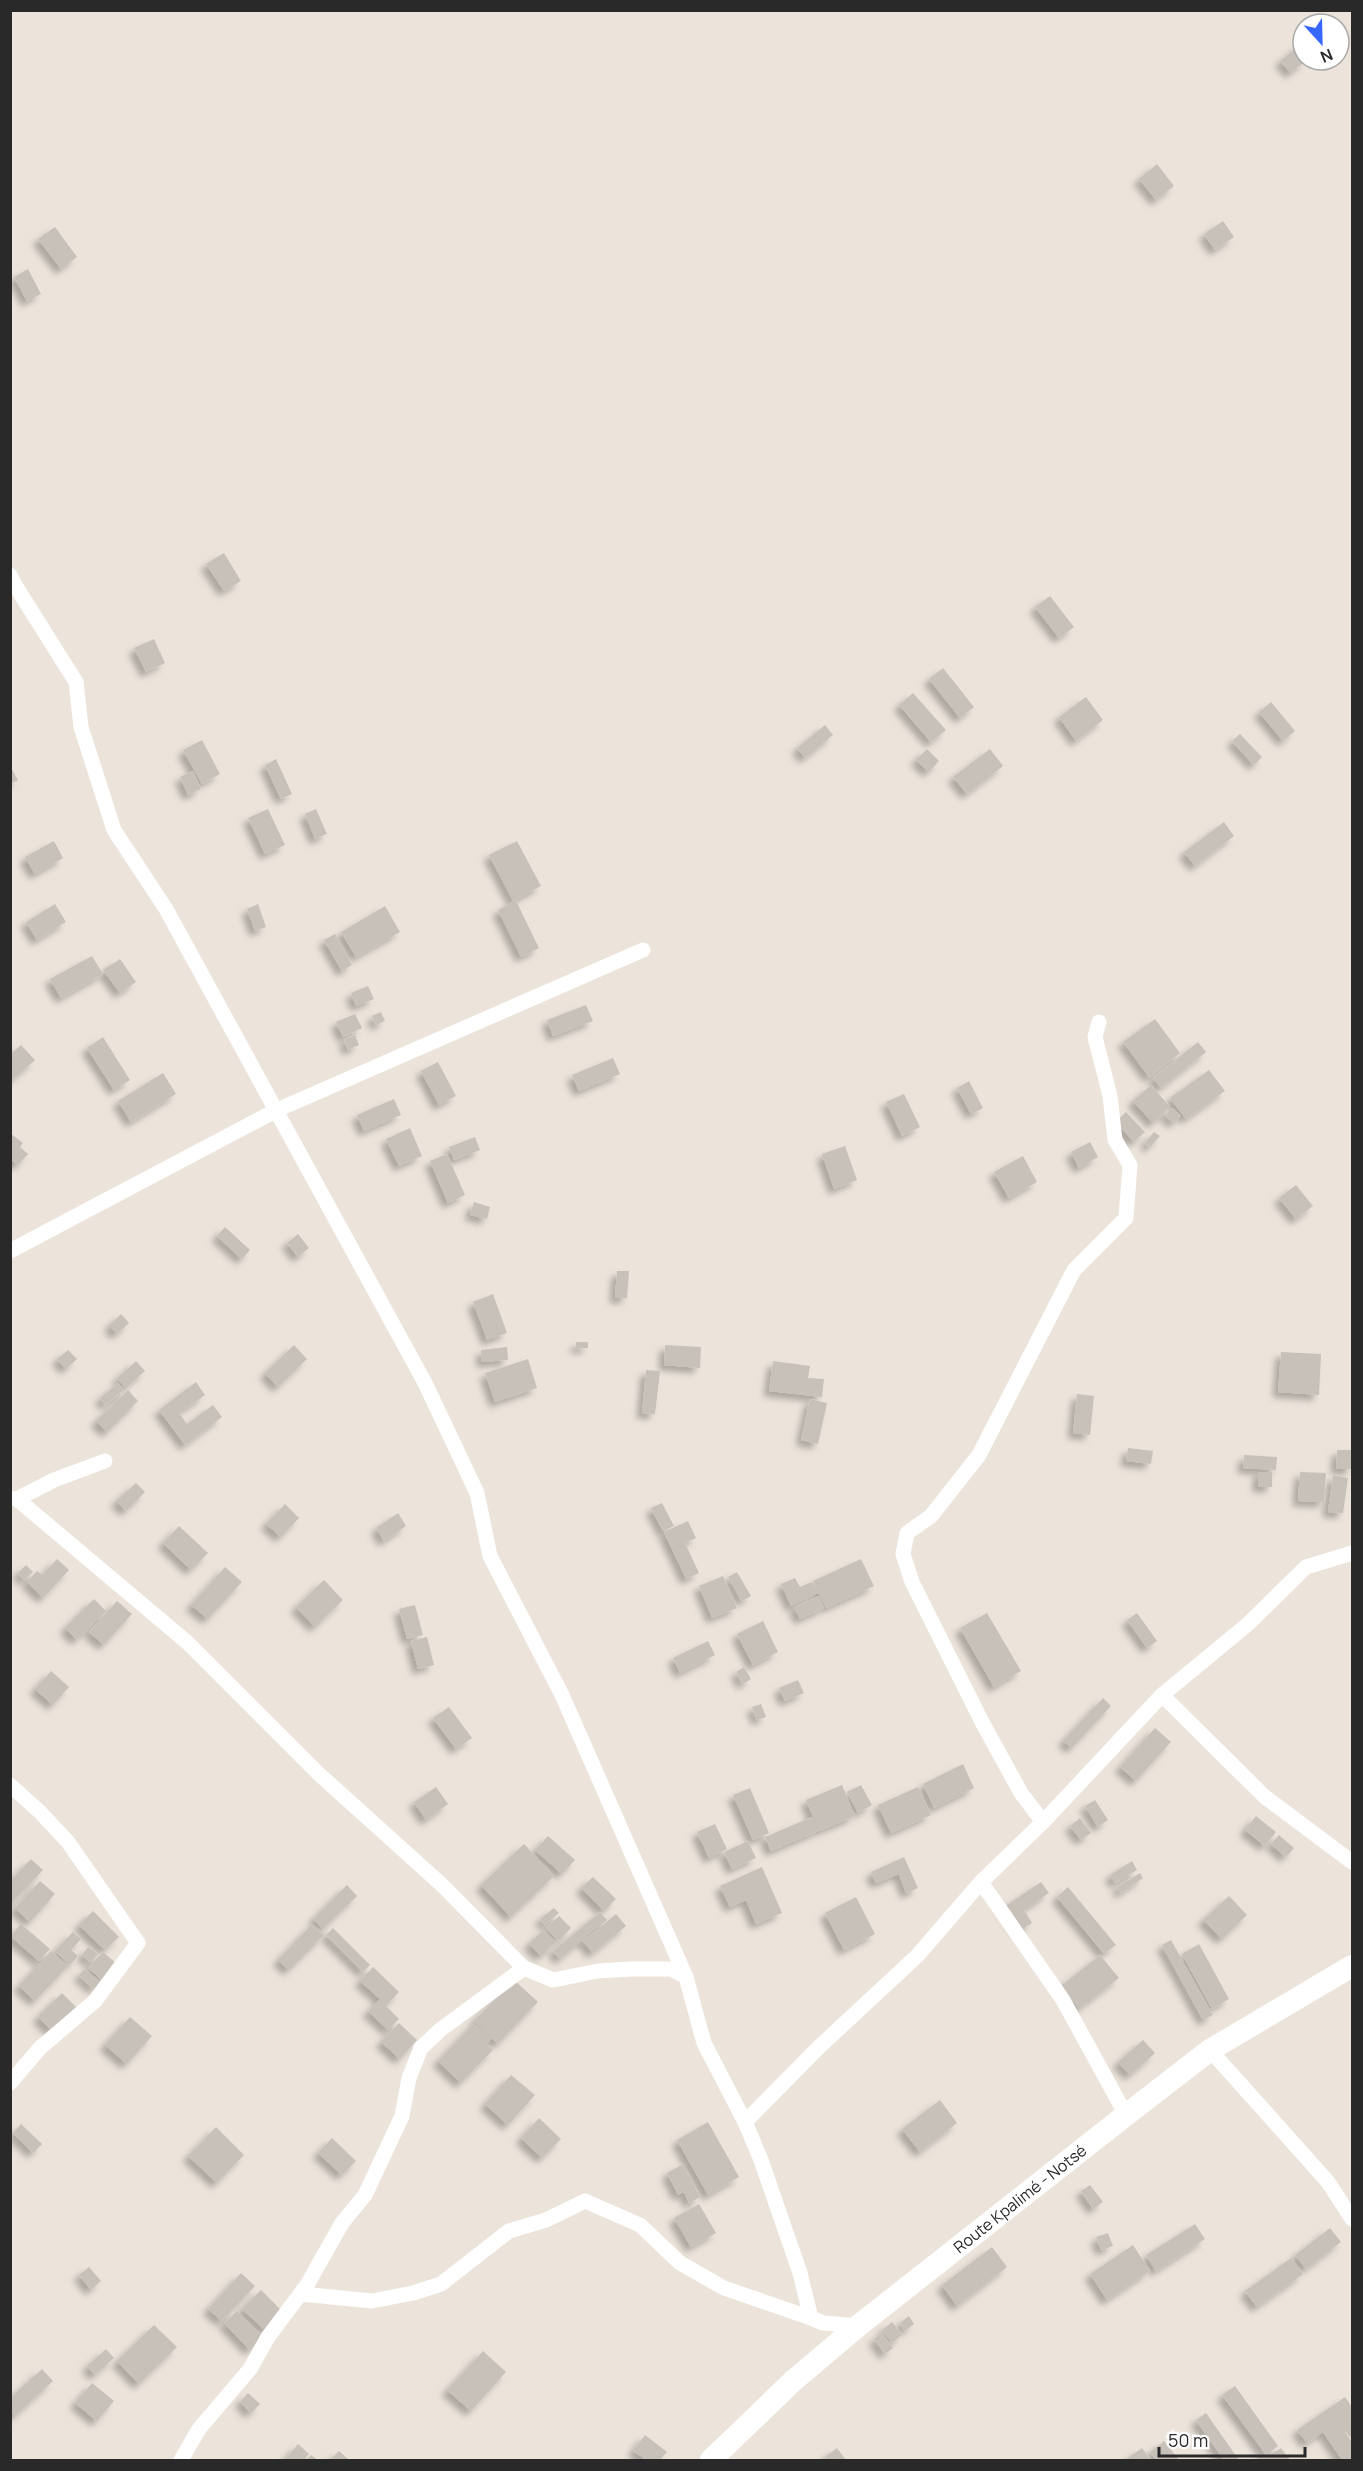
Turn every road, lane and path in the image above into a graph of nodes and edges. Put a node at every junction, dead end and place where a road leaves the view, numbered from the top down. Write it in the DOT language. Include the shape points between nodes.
graph roads {
  1 [pos="10,575"];
  2 [pos="643,950"];
  3 [pos="1099,1022"];
  4 [pos="277,1110"];
  5 [pos="10,1251"];
  6 [pos="105,1461"];
  7 [pos="14,1498"];
  8 [pos="1353,1553"];
  9 [pos="1162,1695"];
  10 [pos="10,1785"];
  11 [pos="1042,1822"];
  12 [pos="1353,1862"];
  13 [pos="981,1882"];
  14 [pos="1353,1966"];
  15 [pos="524,1968"];
  16 [pos="686,1977"];
  17 [pos="1210,2050"];
  18 [pos="10,2083"];
  19 [pos="1126,2115"];
  20 [pos="745,2122"];
  21 [pos="1353,2219"];
  22 [pos="301,2294"];
  23 [pos="811,2318"];
  24 [pos="858,2326"];
  25 [pos="182,2460"];
  26 [pos="711,2460"];
  1 -- 4 [label="street" via="76,682 81,727 114,830 166,909"];
  2 -- 4 [label="street"];
  3 -- 11 [label="street" via="1095,1037 1110,1096 1115,1140 1130,1165 1126,1218 1074,1270 979,1455 932,1516 907,1533 903,1554 912,1582 982,1722 1021,1793"];
  4 -- 5 [label="street"];
  4 -- 16 [label="street" via="425,1383 477,1493 490,1556 562,1695"];
  6 -- 7 [label="street"];
  7 -- 15 [label="street" via="188,1644"];
  8 -- 9 [label="street" via="1306,1567 1248,1624"];
  9 -- 11 [label="street"];
  9 -- 12 [label="street" via="1265,1797"];
  10 -- 18 [label="street" via="68,1842 138,1943 95,2001 40,2048"];
  11 -- 13 [label="street"];
  13 -- 19 [label="street" via="1063,2000"];
  13 -- 20 [label="street" via="916,1956"];
  14 -- 17 [label="main road, Route Kpalimé - Notsé"];
  15 -- 16 [label="street" via="553,1980 631,1969 671,1969"];
  15 -- 22 [label="street" via="421,2048 409,2078 402,2116 365,2195 342,2223"];
  16 -- 20 [label="street" via="704,2043"];
  17 -- 19 [label="main road, Route Kpalimé - Notsé"];
  17 -- 21 [label="street" via="1328,2182"];
  19 -- 24 [label="main road, Route Kpalimé - Notsé"];
  20 -- 23 [label="street" via="789,2242"];
  22 -- 23 [label="street" via="372,2301 441,2284 509,2231 546,2220 585,2201 640,2225 680,2263 724,2288"];
  22 -- 25 [label="street" via="267,2337 250,2369 199,2429"];
  23 -- 24 [label="street"];
  24 -- 26 [label="main road, Route Kpalimé - Notsé" via="793,2381"];
}
